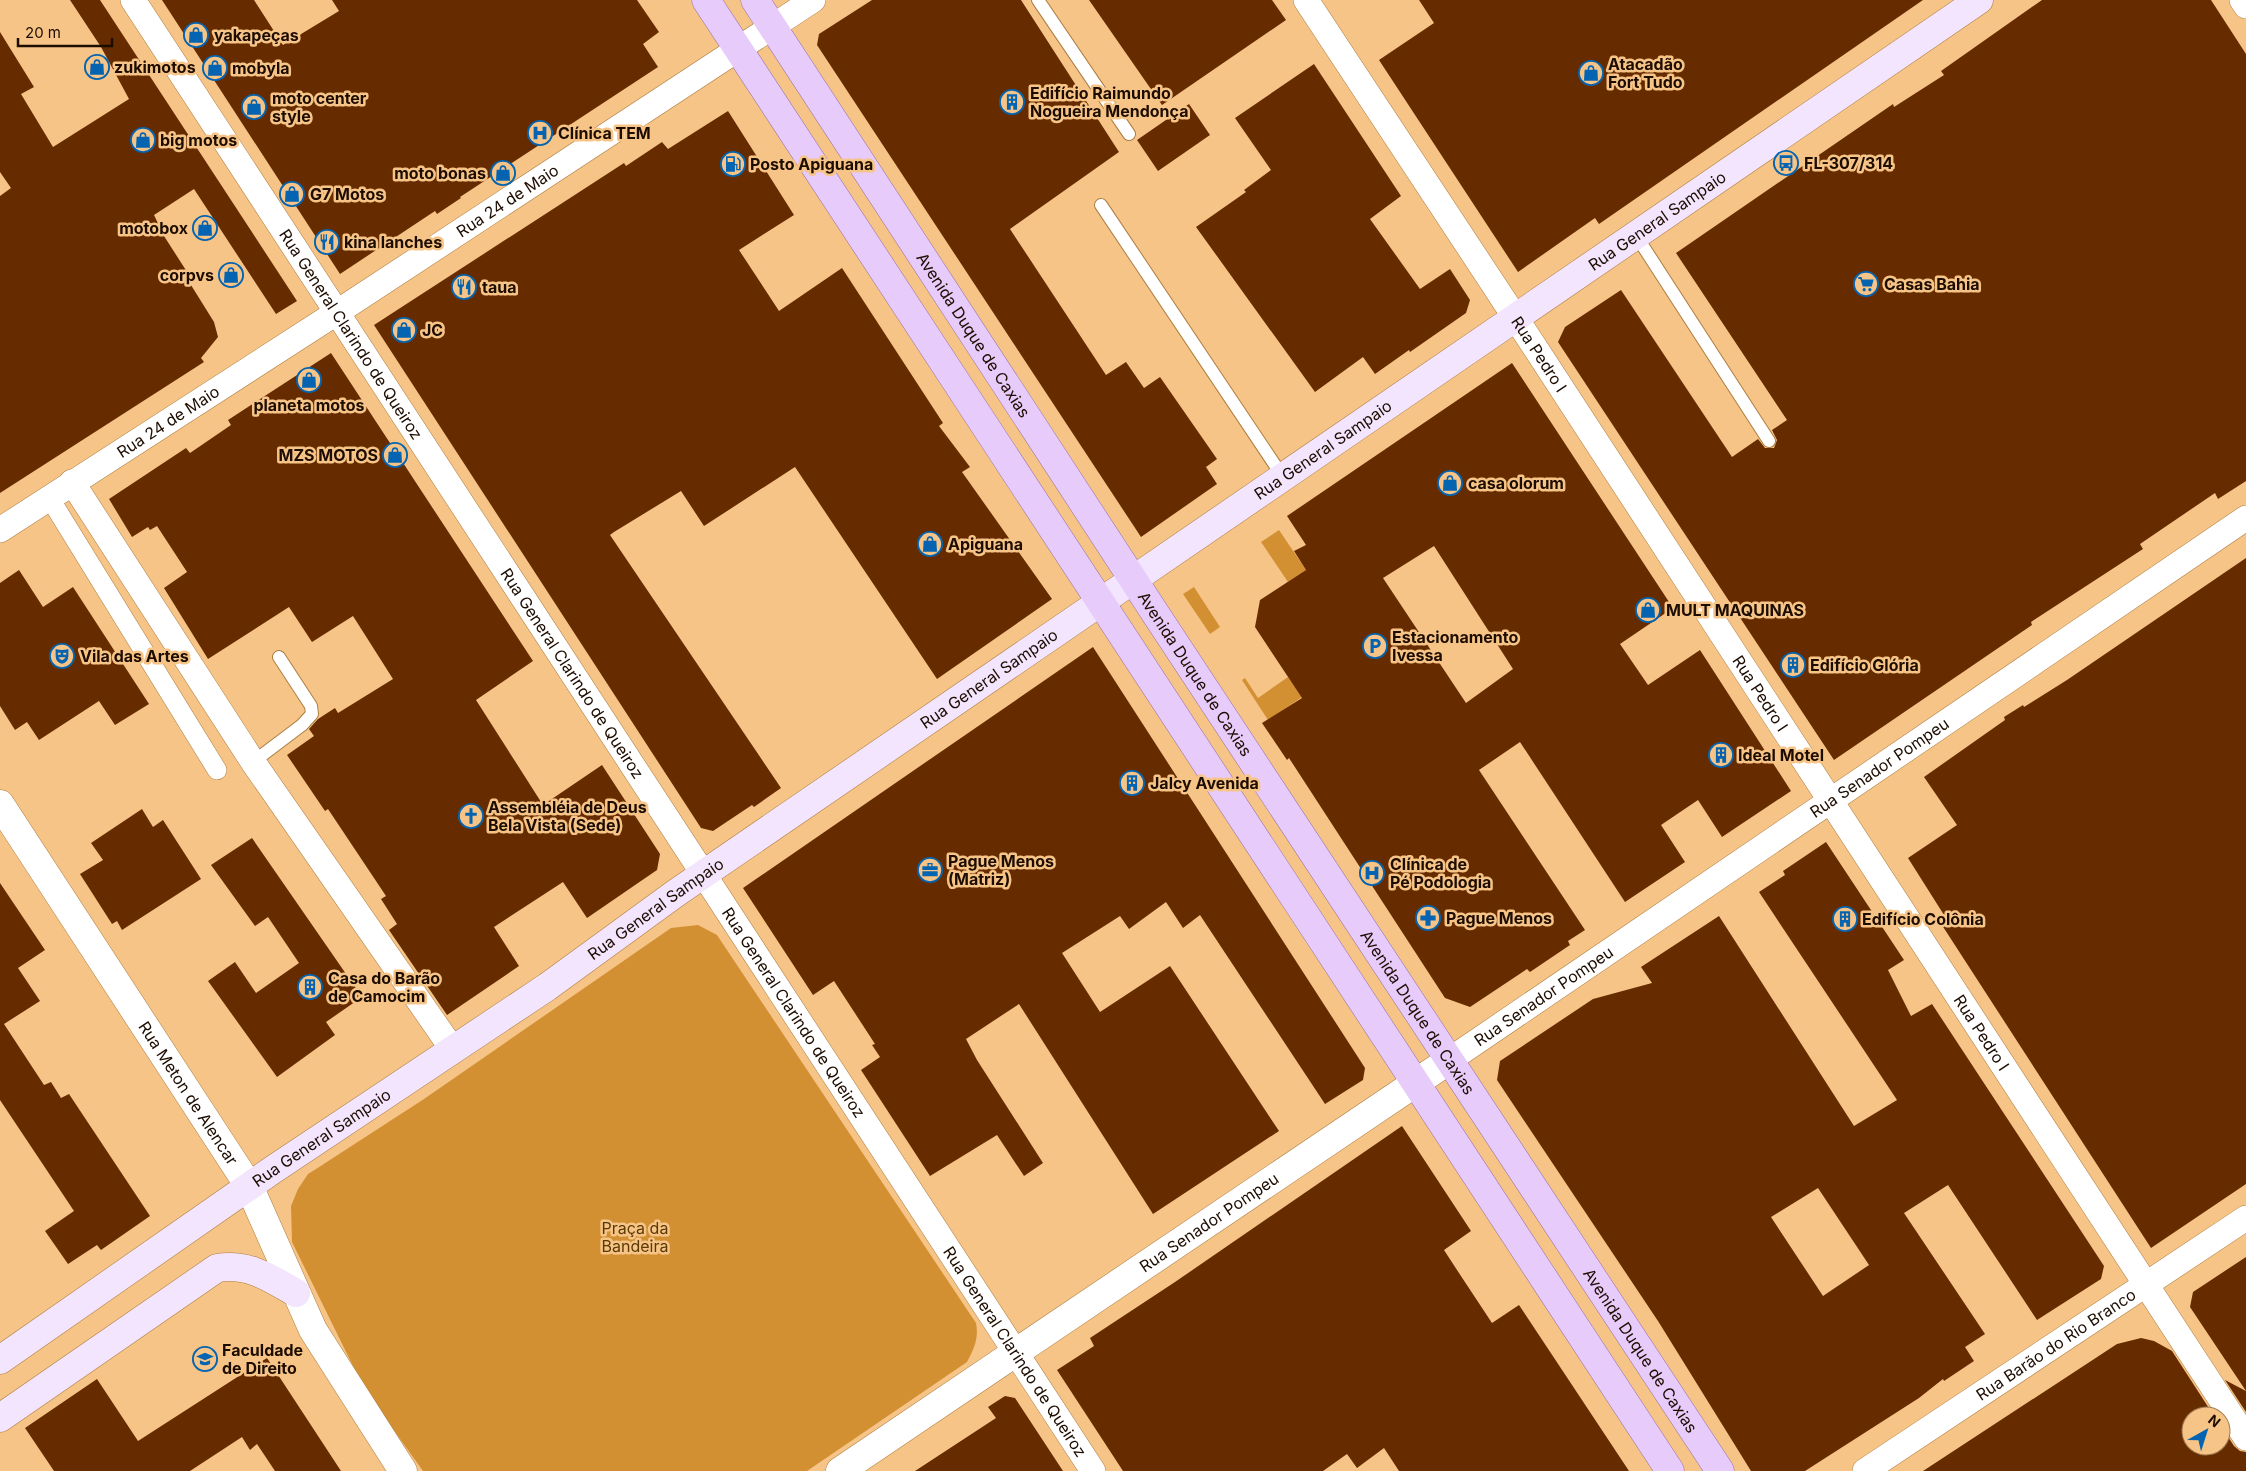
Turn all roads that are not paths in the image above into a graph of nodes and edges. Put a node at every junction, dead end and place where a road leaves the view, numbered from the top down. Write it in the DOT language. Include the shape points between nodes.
graph roads {
  1 [pos="133,0"];
  2 [pos="706,0"];
  3 [pos="755,0"];
  4 [pos="813,0"];
  5 [pos="1038,0"];
  6 [pos="1306,0"];
  7 [pos="1979,0"];
  8 [pos="2242,0"];
  9 [pos="2246,6"];
  10 [pos="771,26"];
  11 [pos="737,48"];
  12 [pos="1130,134"];
  13 [pos="1101,205"];
  14 [pos="1637,237"];
  15 [pos="336,313"];
  16 [pos="1515,317"];
  17 [pos="1769,441"];
  18 [pos="1283,477"];
  19 [pos="72,482"];
  20 [pos="49,497"];
  21 [pos="2246,518"];
  22 [pos="0,530"];
  23 [pos="1134,579"];
  24 [pos="1100,602"];
  25 [pos="279,657"];
  26 [pos="253,762"];
  27 [pos="217,770"];
  28 [pos="1830,800"];
  29 [pos="0,804"];
  30 [pos="703,875"];
  31 [pos="454,1050"];
  32 [pos="1451,1059"];
  33 [pos="1415,1083"];
  34 [pos="249,1186"];
  35 [pos="2246,1218"];
  36 [pos="2146,1285"];
  37 [pos="296,1293"];
  38 [pos="1016,1352"];
  39 [pos="0,1360"];
  40 [pos="0,1418"];
  41 [pos="2246,1438"];
  42 [pos="403,1471"];
  43 [pos="840,1471"];
  44 [pos="1093,1471"];
  45 [pos="1670,1471"];
  46 [pos="1720,1471"];
  47 [pos="1865,1471"];
  1 -- 15 [label="street, Rua General Clarindo de Queiroz"];
  2 -- 11 [label="main road"];
  3 -- 10 [label="main road, Avenida Duque de Caxias"];
  4 -- 10 [label="street, Rua 24 de Maio"];
  5 -- 12 [label="lane"];
  6 -- 16 [label="street, Rua Pedro I"];
  7 -- 14 [label="main road, Rua General Sampaio"];
  8 -- 9 [label="street"];
  10 -- 11 [label="street, Rua 24 de Maio"];
  10 -- 23 [label="main road, Avenida Duque de Caxias"];
  11 -- 15 [label="street, Rua 24 de Maio"];
  11 -- 24 [label="main road"];
  13 -- 18 [label="lane"];
  14 -- 16 [label="main road, Rua General Sampaio"];
  14 -- 17 [label="lane"];
  15 -- 19 [label="street, Rua 24 de Maio"];
  15 -- 30 [label="street, Rua General Clarindo de Queiroz"];
  16 -- 18 [label="main road, Rua General Sampaio"];
  16 -- 28 [label="street, Rua Pedro I"];
  18 -- 23 [label="main road, Rua General Sampaio"];
  19 -- 20 [label="street, Rua 24 de Maio"];
  19 -- 26 [label="street"];
  20 -- 22 [label="street, Rua 24 de Maio"];
  20 -- 27 [label="street"];
  21 -- 28 [label="street, Rua Senador Pompeu"];
  23 -- 24 [label="main road, Rua General Sampaio"];
  23 -- 32 [label="main road, Avenida Duque de Caxias"];
  24 -- 30 [label="main road, Rua General Sampaio"];
  24 -- 33 [label="main road"];
  25 -- 26 [label="lane" via="311,706 312,714"];
  26 -- 31 [label="street"];
  28 -- 32 [label="street, Rua Senador Pompeu"];
  28 -- 36 [label="street, Rua Pedro I"];
  29 -- 34 [label="street, Rua Meton de Alencar"];
  30 -- 31 [label="main road, Rua General Sampaio"];
  30 -- 38 [label="street, Rua General Clarindo de Queiroz"];
  31 -- 34 [label="main road, Rua General Sampaio"];
  32 -- 33 [label="street, Rua Senador Pompeu"];
  32 -- 46 [label="main road, Avenida Duque de Caxias"];
  33 -- 38 [label="street, Rua Senador Pompeu"];
  33 -- 45 [label="main road"];
  34 -- 37 [label="street, Rua Meton de Alencar"];
  34 -- 39 [label="main road, Rua General Sampaio"];
  35 -- 36 [label="street, Rua Barão do Rio Branco"];
  36 -- 41 [label="street, Rua Pedro I"];
  36 -- 47 [label="street, Rua Barão do Rio Branco"];
  37 -- 40 [label="main road" via="240,1266 217,1268"];
  37 -- 42 [label="street, Rua Meton de Alencar" via="313,1330"];
  38 -- 43 [label="street, Rua Senador Pompeu"];
  38 -- 44 [label="street, Rua General Clarindo de Queiroz"];
}
